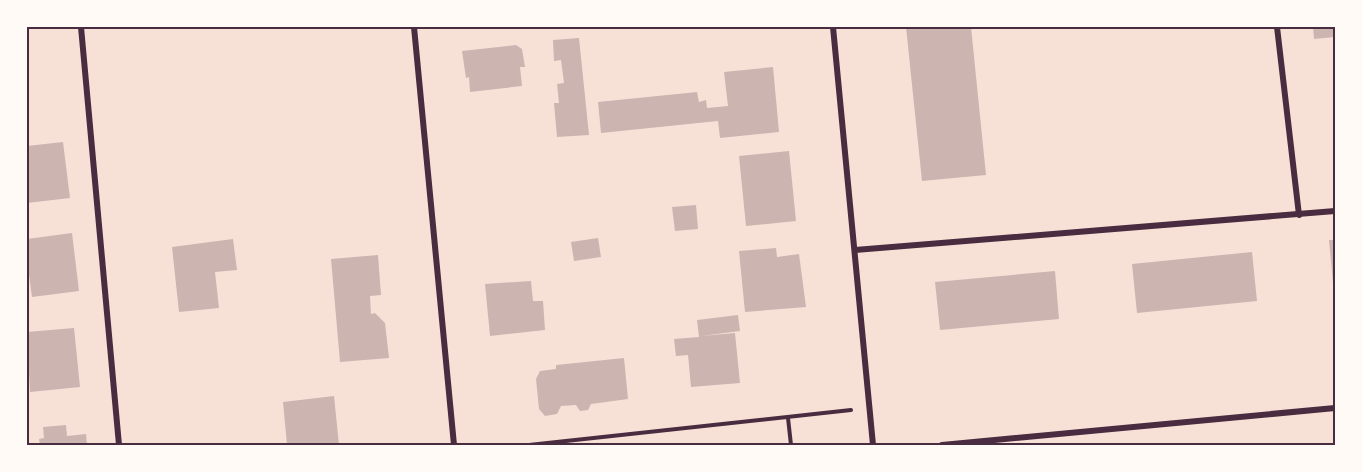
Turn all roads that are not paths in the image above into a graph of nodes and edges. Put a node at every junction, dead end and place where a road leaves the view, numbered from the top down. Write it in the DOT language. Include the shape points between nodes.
graph roads {
  1 [pos="81,27"];
  2 [pos="414,27"];
  3 [pos="833,27"];
  4 [pos="1277,27"];
  5 [pos="1335,211"];
  6 [pos="1299,215"];
  7 [pos="855,250"];
  8 [pos="1335,408"];
  9 [pos="119,445"];
  10 [pos="454,445"];
  11 [pos="873,445"];
  12 [pos="942,445"];
  1 -- 9 [label="street"];
  2 -- 10 [label="street"];
  3 -- 7 [label="street"];
  4 -- 6 [label="street"];
  5 -- 6 [label="street"];
  6 -- 7 [label="street"];
  7 -- 11 [label="street"];
  8 -- 12 [label="street"];
}
